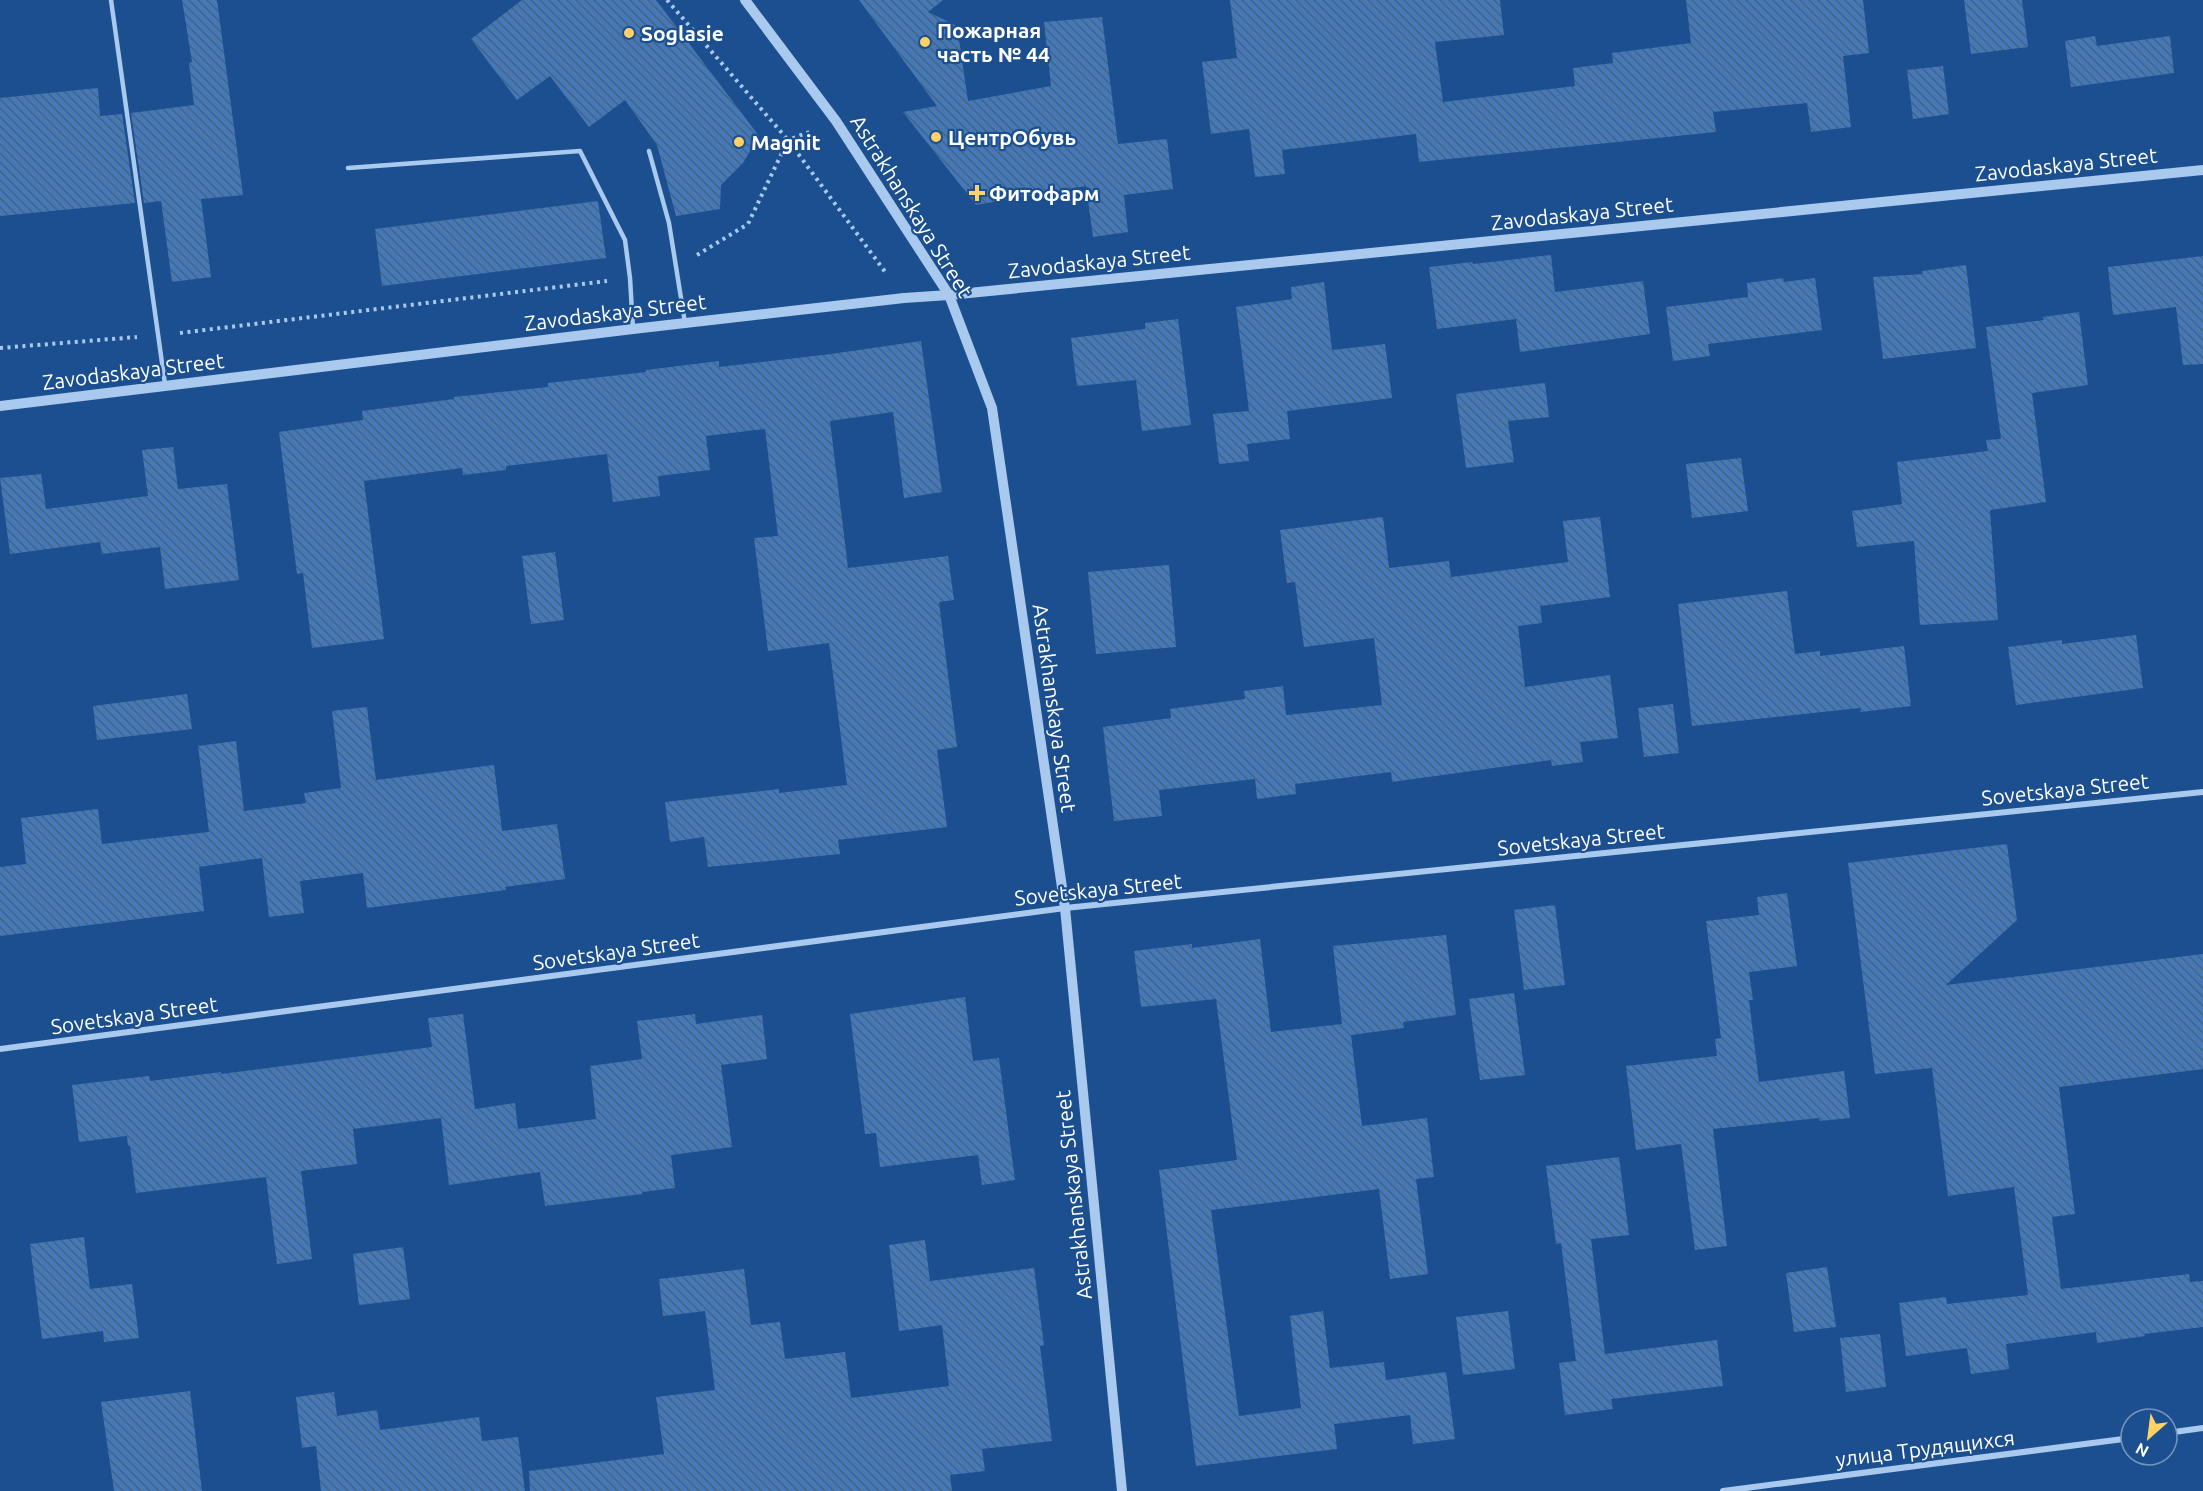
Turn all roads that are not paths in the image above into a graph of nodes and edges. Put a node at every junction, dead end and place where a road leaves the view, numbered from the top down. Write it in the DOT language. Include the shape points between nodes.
graph roads {
  1 [pos="111,0"];
  2 [pos="745,0"];
  3 [pos="649,151"];
  4 [pos="348,168"];
  5 [pos="2203,170"];
  6 [pos="949,295"];
  7 [pos="685,323"];
  8 [pos="633,329"];
  9 [pos="166,387"];
  10 [pos="0,406"];
  11 [pos="2203,792"];
  12 [pos="1065,908"];
  13 [pos="0,1049"];
  14 [pos="2203,1428"];
  15 [pos="2179,1431"];
  16 [pos="2119,1440"];
  17 [pos="1122,1491"];
  18 [pos="1723,1491"];
  1 -- 9 [label="lane"];
  2 -- 6 [label="street, Astrakhanskaya Street" via="836,121"];
  3 -- 7 [label="lane" via="669,223"];
  4 -- 8 [label="lane" via="580,151 625,240"];
  5 -- 6 [label="street, Zavodaskaya Street"];
  6 -- 7 [label="street, Zavodaskaya Street"];
  6 -- 12 [label="street, Astrakhanskaya Street" via="992,408"];
  7 -- 8 [label="street, Zavodaskaya Street"];
  8 -- 9 [label="street, Zavodaskaya Street"];
  9 -- 10 [label="street, Zavodaskaya Street"];
  11 -- 12 [label="street, Sovetskaya Street"];
  12 -- 13 [label="street, Sovetskaya Street"];
  12 -- 17 [label="street, Astrakhanskaya Street"];
  14 -- 15 [label="street"];
  16 -- 18 [label="street, улица Трудящихся"];
}
